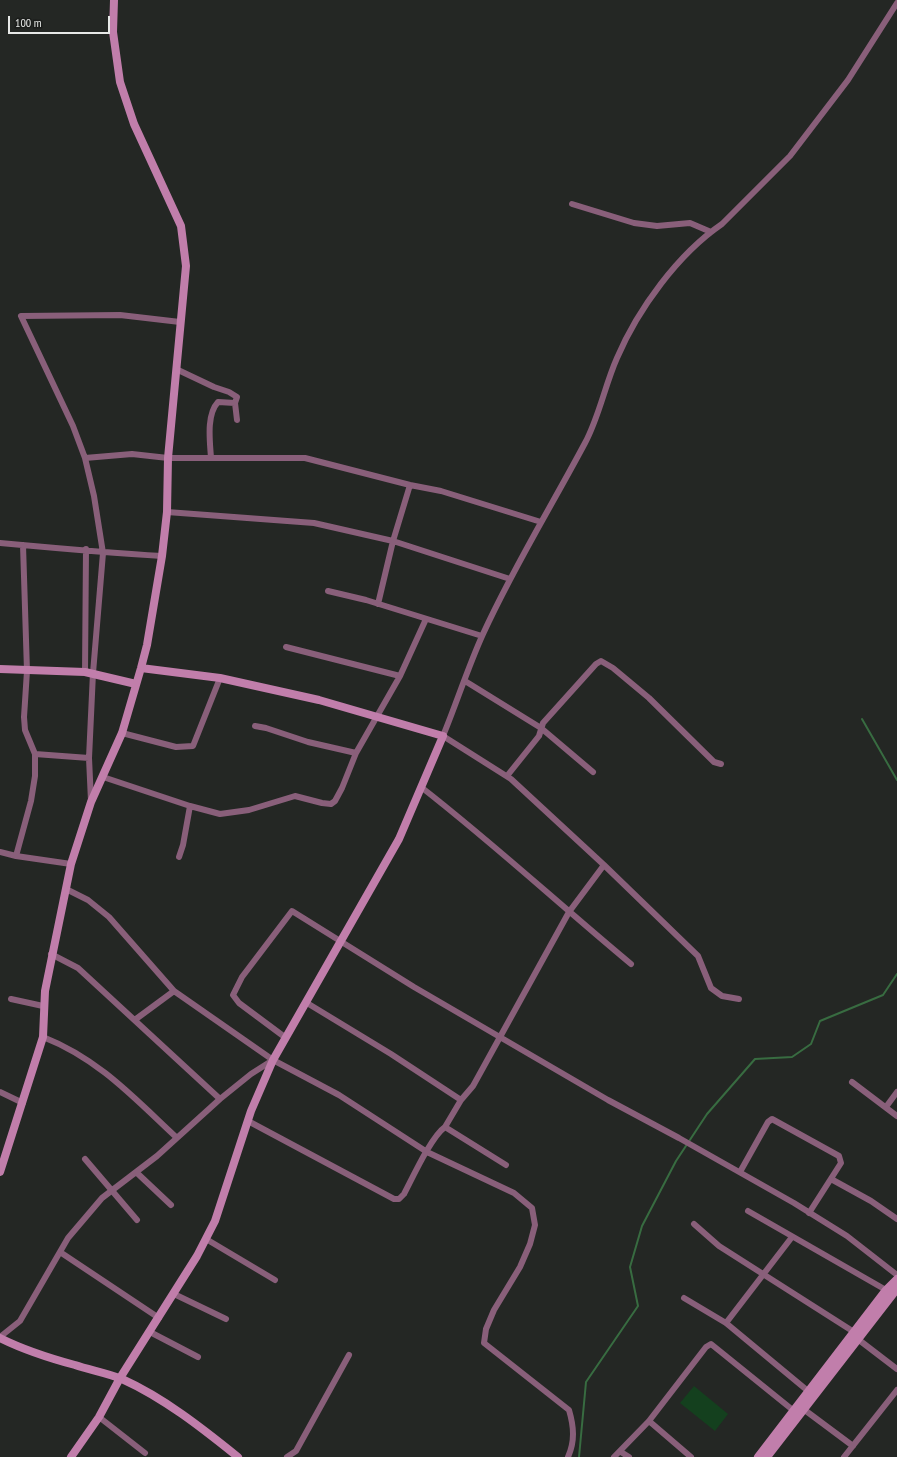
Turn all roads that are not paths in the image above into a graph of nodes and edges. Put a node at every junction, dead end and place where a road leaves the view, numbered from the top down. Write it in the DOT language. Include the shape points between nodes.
graph roads {
  1 [pos="114,0"];
  2 [pos="897,3"];
  3 [pos="572,204"];
  4 [pos="711,232"];
  5 [pos="180,322"];
  6 [pos="176,369"];
  7 [pos="235,403"];
  8 [pos="237,420"];
  9 [pos="85,458"];
  10 [pos="168,458"];
  11 [pos="211,458"];
  12 [pos="410,485"];
  13 [pos="167,512"];
  14 [pos="541,522"];
  15 [pos="393,541"];
  16 [pos="0,543"];
  17 [pos="23,545"];
  18 [pos="86,549"];
  19 [pos="103,553"];
  20 [pos="162,556"];
  21 [pos="510,579"];
  22 [pos="328,591"];
  23 [pos="378,604"];
  24 [pos="426,619"];
  25 [pos="482,636"];
  26 [pos="286,647"];
  27 [pos="141,668"];
  28 [pos="0,669"];
  29 [pos="26,671"];
  30 [pos="89,673"];
  31 [pos="400,676"];
  32 [pos="220,678"];
  33 [pos="465,681"];
  34 [pos="136,684"];
  35 [pos="377,717"];
  36 [pos="255,726"];
  37 [pos="541,728"];
  38 [pos="122,733"];
  39 [pos="443,736"];
  40 [pos="356,753"];
  41 [pos="35,754"];
  42 [pos="89,758"];
  43 [pos="721,764"];
  44 [pos="593,772"];
  45 [pos="507,776"];
  46 [pos="103,777"];
  47 [pos="421,787"];
  48 [pos="91,802"];
  49 [pos="190,806"];
  50 [pos="0,852"];
  51 [pos="16,856"];
  52 [pos="179,857"];
  53 [pos="71,864"];
  54 [pos="604,865"];
  55 [pos="66,889"];
  56 [pos="569,912"];
  57 [pos="341,941"];
  58 [pos="51,954"];
  59 [pos="631,964"];
  60 [pos="174,991"];
  61 [pos="11,999"];
  62 [pos="738,999"];
  63 [pos="307,1003"];
  64 [pos="43,1006"];
  65 [pos="136,1019"];
  66 [pos="43,1037"];
  67 [pos="500,1037"];
  68 [pos="286,1038"];
  69 [pos="273,1060"];
  70 [pos="852,1082"];
  71 [pos="0,1092"];
  72 [pos="897,1092"];
  73 [pos="220,1099"];
  74 [pos="461,1100"];
  75 [pos="23,1103"];
  76 [pos="886,1108"];
  77 [pos="897,1116"];
  78 [pos="248,1120"];
  79 [pos="446,1127"];
  80 [pos="177,1138"];
  81 [pos="427,1152"];
  82 [pos="85,1159"];
  83 [pos="506,1166"];
  84 [pos="0,1172"];
  85 [pos="136,1172"];
  86 [pos="740,1172"];
  87 [pos="831,1179"];
  88 [pos="111,1191"];
  89 [pos="170,1205"];
  90 [pos="748,1211"];
  91 [pos="809,1213"];
  92 [pos="897,1219"];
  93 [pos="137,1220"];
  94 [pos="694,1224"];
  95 [pos="792,1237"];
  96 [pos="206,1239"];
  97 [pos="60,1252"];
  98 [pos="763,1274"];
  99 [pos="897,1275"];
  100 [pos="897,1279"];
  101 [pos="275,1280"];
  102 [pos="897,1289"];
  103 [pos="886,1290"];
  104 [pos="174,1294"];
  105 [pos="684,1298"];
  106 [pos="159,1318"];
  107 [pos="226,1319"];
  108 [pos="726,1323"];
  109 [pos="150,1332"];
  110 [pos="854,1332"];
  111 [pos="0,1338"];
  112 [pos="859,1340"];
  113 [pos="349,1355"];
  114 [pos="198,1357"];
  115 [pos="897,1369"];
  116 [pos="120,1378"];
  117 [pos="897,1390"];
  118 [pos="808,1391"];
  119 [pos="798,1408"];
  120 [pos="99,1417"];
  121 [pos="649,1421"];
  122 [pos="853,1446"];
  123 [pos="620,1452"];
  124 [pos="145,1453"];
  125 [pos="848,1456"];
  126 [pos="71,1457"];
  127 [pos="238,1457"];
  128 [pos="287,1457"];
  129 [pos="568,1457"];
  130 [pos="614,1457"];
  131 [pos="629,1457"];
  132 [pos="691,1457"];
  133 [pos="758,1457"];
  134 [pos="767,1457"];
  1 -- 5 [label="street" via="113,32 122,88 134,124 181,226 186,266"];
  2 -- 4 [label="street" via="848,80 790,156"];
  3 -- 4 [label="street" via="634,223 657,226 690,223"];
  4 -- 14 [label="street" via="672,270 633,326 617,358 586,441"];
  5 -- 6 [label="street"];
  5 -- 9 [label="street" via="120,315 21,316"];
  6 -- 7 [label="street" via="229,392 237,397"];
  6 -- 10 [label="street"];
  7 -- 8 [label="street"];
  7 -- 11 [label="street" via="218,402 212,408"];
  9 -- 10 [label="street" via="132,454"];
  9 -- 19 [label="street"];
  10 -- 11 [label="street"];
  10 -- 13 [label="street"];
  11 -- 12 [label="street" via="305,458"];
  12 -- 14 [label="street" via="441,491"];
  12 -- 15 [label="street"];
  13 -- 15 [label="street" via="314,523"];
  13 -- 20 [label="street"];
  14 -- 21 [label="street"];
  15 -- 21 [label="street"];
  15 -- 23 [label="street"];
  16 -- 17 [label="street"];
  17 -- 18 [label="street"];
  17 -- 29 [label="street"];
  18 -- 19 [label="street"];
  18 -- 30 [label="street"];
  19 -- 20 [label="street"];
  19 -- 30 [label="street"];
  20 -- 27 [label="street"];
  21 -- 25 [label="street"];
  22 -- 23 [label="street"];
  23 -- 24 [label="street"];
  24 -- 25 [label="street"];
  24 -- 31 [label="street"];
  25 -- 33 [label="street"];
  26 -- 31 [label="street"];
  27 -- 32 [label="street"];
  27 -- 34 [label="street"];
  28 -- 29 [label="street"];
  29 -- 30 [label="street"];
  29 -- 41 [label="street" via="25,724"];
  30 -- 34 [label="street"];
  30 -- 42 [label="street"];
  31 -- 35 [label="street"];
  32 -- 35 [label="street" via="319,700"];
  32 -- 38 [label="street" via="193,746 176,747"];
  33 -- 37 [label="street"];
  33 -- 39 [label="street"];
  34 -- 38 [label="street"];
  35 -- 39 [label="street"];
  35 -- 40 [label="street"];
  36 -- 40 [label="street"];
  37 -- 43 [label="street" via="596,664 601,662 613,668 649,698 714,762"];
  37 -- 44 [label="street"];
  37 -- 45 [label="street" via="539,736"];
  38 -- 46 [label="street"];
  39 -- 45 [label="street"];
  39 -- 47 [label="street"];
  40 -- 49 [label="street" via="342,788 331,804 295,796 249,810 220,814"];
  41 -- 42 [label="street"];
  41 -- 51 [label="street" via="31,801"];
  42 -- 48 [label="street"];
  45 -- 54 [label="street"];
  46 -- 48 [label="street"];
  46 -- 49 [label="street"];
  47 -- 56 [label="street" via="476,830"];
  47 -- 57 [label="street" via="399,839"];
  48 -- 53 [label="street"];
  49 -- 52 [label="street"];
  50 -- 51 [label="street"];
  51 -- 53 [label="street"];
  53 -- 55 [label="street"];
  54 -- 56 [label="street"];
  54 -- 62 [label="street" via="698,956 711,988 722,996"];
  55 -- 58 [label="street"];
  55 -- 60 [label="street" via="88,900 109,918"];
  56 -- 59 [label="street"];
  56 -- 67 [label="street"];
  57 -- 63 [label="street"];
  57 -- 67 [label="street"];
  57 -- 68 [label="street" via="292,911 242,977 233,995 239,1004"];
  58 -- 64 [label="street"];
  58 -- 65 [label="street" via="78,968"];
  60 -- 65 [label="street"];
  60 -- 69 [label="street"];
  61 -- 64 [label="street"];
  63 -- 68 [label="street"];
  63 -- 74 [label="street"];
  64 -- 66 [label="street"];
  65 -- 73 [label="street" via="138,1024"];
  66 -- 75 [label="street"];
  66 -- 80 [label="street" via="66,1046 108,1073"];
  67 -- 74 [label="street" via="473,1086"];
  67 -- 86 [label="street"];
  68 -- 69 [label="street"];
  69 -- 73 [label="street"];
  69 -- 78 [label="street"];
  69 -- 81 [label="street" via="339,1095"];
  70 -- 76 [label="street"];
  71 -- 75 [label="street"];
  72 -- 76 [label="street"];
  73 -- 80 [label="street"];
  74 -- 79 [label="street"];
  75 -- 84 [label="street"];
  76 -- 77 [label="street"];
  78 -- 81 [label="street" via="399,1199"];
  78 -- 96 [label="street" via="215,1221"];
  79 -- 81 [label="street"];
  79 -- 83 [label="street"];
  80 -- 85 [label="street"];
  81 -- 129 [label="street" via="514,1194 532,1208 536,1225 530,1244 520,1267 494,1310 486,1329 484,1343 569,1410 574,1425 573,1446"];
  82 -- 88 [label="street"];
  85 -- 88 [label="street"];
  85 -- 89 [label="street"];
  86 -- 87 [label="street" via="772,1119 839,1156 842,1163"];
  86 -- 91 [label="street"];
  87 -- 91 [label="street"];
  87 -- 92 [label="street"];
  88 -- 93 [label="street"];
  88 -- 97 [label="street" via="73,1232"];
  90 -- 95 [label="street"];
  91 -- 99 [label="street" via="847,1236"];
  94 -- 98 [label="street" via="719,1246"];
  95 -- 98 [label="street"];
  95 -- 103 [label="street"];
  96 -- 101 [label="street"];
  96 -- 104 [label="street"];
  97 -- 106 [label="street"];
  97 -- 111 [label="street" via="20,1321"];
  98 -- 108 [label="street"];
  98 -- 110 [label="street"];
  100 -- 103 [label="street"];
  102 -- 112 [label="street"];
  103 -- 110 [label="street"];
  104 -- 106 [label="street"];
  104 -- 107 [label="street"];
  105 -- 108 [label="street"];
  106 -- 109 [label="street"];
  108 -- 118 [label="street"];
  109 -- 114 [label="street"];
  109 -- 116 [label="street"];
  110 -- 112 [label="street"];
  110 -- 118 [label="street"];
  111 -- 116 [label="street" via="55,1360"];
  112 -- 115 [label="street"];
  112 -- 119 [label="street"];
  113 -- 128 [label="street" via="296,1451"];
  116 -- 120 [label="street"];
  116 -- 127 [label="street" via="208,1432"];
  117 -- 122 [label="street"];
  118 -- 119 [label="street"];
  119 -- 121 [label="street" via="711,1344 706,1346"];
  119 -- 122 [label="street"];
  119 -- 133 [label="street"];
  119 -- 134 [label="street"];
  120 -- 124 [label="street"];
  120 -- 126 [label="street"];
  121 -- 123 [label="street"];
  121 -- 132 [label="street"];
  122 -- 125 [label="street"];
  123 -- 130 [label="street"];
  123 -- 131 [label="street"];
}
